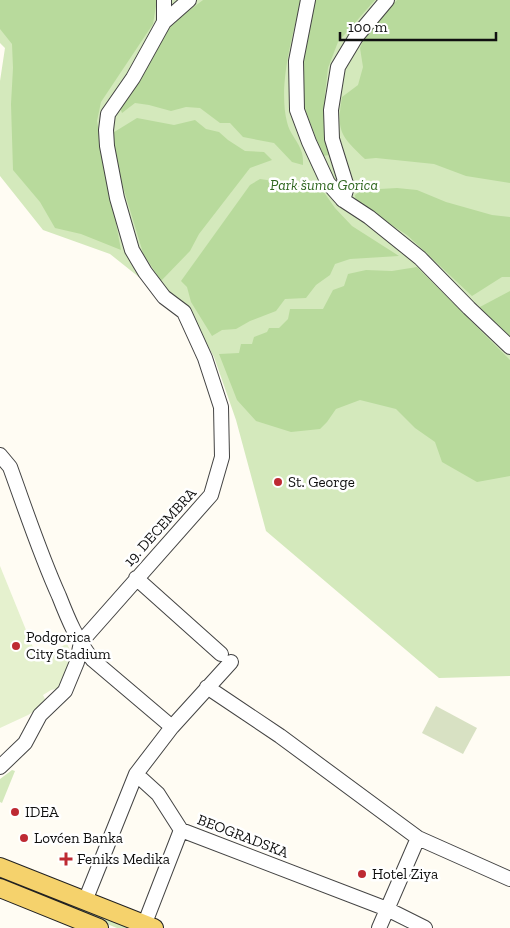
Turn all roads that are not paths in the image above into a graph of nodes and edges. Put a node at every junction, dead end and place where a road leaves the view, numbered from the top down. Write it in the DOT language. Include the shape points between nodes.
graph roads {
  1 [pos="164,0"];
  2 [pos="189,0"];
  3 [pos="308,0"];
  4 [pos="387,0"];
  5 [pos="164,22"];
  6 [pos="343,200"];
  7 [pos="510,347"];
  8 [pos="0,455"];
  9 [pos="136,578"];
  10 [pos="80,642"];
  11 [pos="207,687"];
  12 [pos="172,726"];
  13 [pos="0,767"];
  14 [pos="136,774"];
  15 [pos="181,830"];
  16 [pos="418,838"];
  17 [pos="0,867"];
  18 [pos="510,879"];
  19 [pos="0,888"];
  20 [pos="85,901"];
  21 [pos="387,909"];
  22 [pos="147,927"];
  23 [pos="99,928"];
  24 [pos="379,928"];
  25 [pos="425,928"];
  1 -- 5 [label="street"];
  2 -- 5 [label="street"];
  3 -- 6 [label="street" via="296,61 297,110 328,182"];
  4 -- 6 [label="street" via="356,37 338,67 333,88 332,139 347,186"];
  5 -- 9 [label="street, 19. DECEMBRA" via="133,78 108,114 107,146 132,250 164,297 184,312 205,358 221,407 222,457 211,495"];
  6 -- 7 [label="street" via="420,258"];
  8 -- 10 [label="street" via="10,468 43,561"];
  9 -- 10 [label="street, 19. DECEMBRA"];
  9 -- 11 [label="street" via="226,658"];
  10 -- 12 [label="street" via="93,660"];
  10 -- 13 [label="street, 19. DECEMBRA" via="66,691 40,715 25,742"];
  11 -- 12 [label="street"];
  11 -- 16 [label="street" via="280,736"];
  12 -- 14 [label="street"];
  14 -- 15 [label="street" via="158,794"];
  14 -- 20 [label="street"];
  15 -- 21 [label="street, BEOGRADSKA"];
  15 -- 22 [label="street, BEOGRADSKA"];
  16 -- 18 [label="street"];
  16 -- 21 [label="street"];
  17 -- 20 [label="main road"];
  19 -- 23 [label="main road"];
  20 -- 22 [label="main road"];
  21 -- 24 [label="street"];
  21 -- 25 [label="street, BEOGRADSKA"];
}
